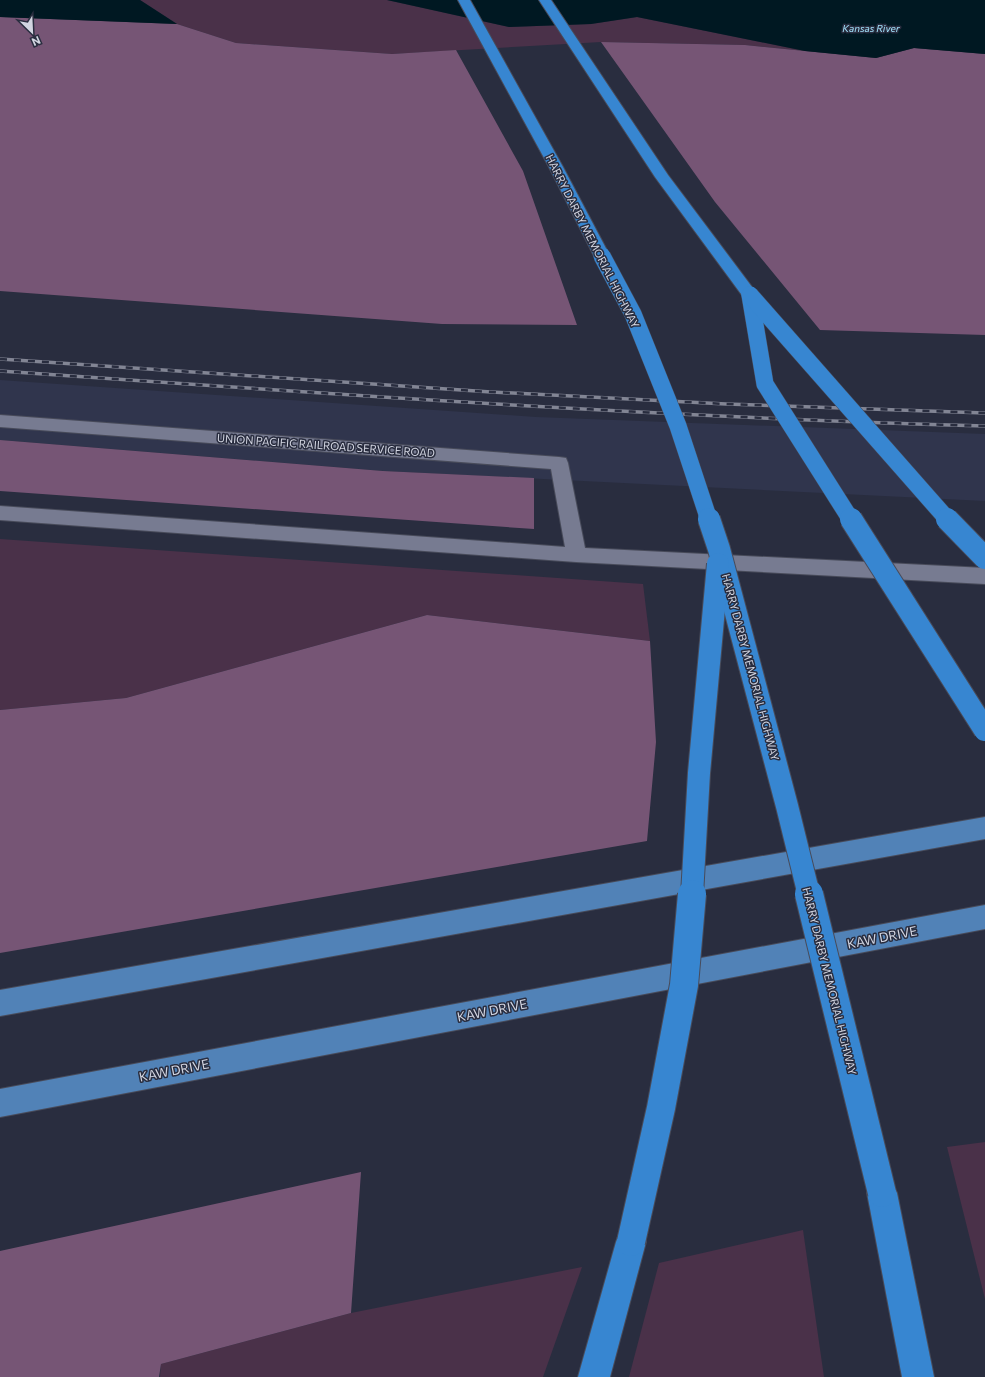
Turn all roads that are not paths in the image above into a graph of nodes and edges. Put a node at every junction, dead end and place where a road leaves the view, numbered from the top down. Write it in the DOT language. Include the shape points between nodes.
graph roads {
  1 [pos="464,0"];
  2 [pos="545,0"];
  3 [pos="750,295"];
  4 [pos="0,421"];
  5 [pos="0,513"];
  6 [pos="955,528"];
  7 [pos="719,549"];
  8 [pos="985,549"];
  9 [pos="576,555"];
  10 [pos="985,558"];
  11 [pos="985,576"];
  12 [pos="985,730"];
  13 [pos="985,828"];
  14 [pos="985,917"];
  15 [pos="0,1003"];
  16 [pos="0,1103"];
  17 [pos="594,1377"];
  18 [pos="918,1377"];
  1 -- 7 [label="highway, HARRY DARBY MEMORIAL HIGHWAY, bridge" via="633,314 678,426"];
  2 -- 3 [label="highway" via="662,177"];
  3 -- 6 [label="highway, bridge"];
  3 -- 12 [label="highway, bridge" via="765,384"];
  4 -- 9 [label="street, UNION PACIFIC RAILROAD SERVICE ROAD" via="559,463"];
  5 -- 9 [label="street"];
  6 -- 8 [label="highway, bridge"];
  6 -- 10 [label="highway, bridge"];
  7 -- 17 [label="highway, bridge" via="699,773 684,985 661,1108 631,1242"];
  7 -- 18 [label="highway, HARRY DARBY MEMORIAL HIGHWAY, bridge" via="788,806 882,1193"];
  9 -- 11 [label="street"];
  13 -- 15 [label="main road"];
  14 -- 16 [label="main road, KAW DRIVE"];
}
